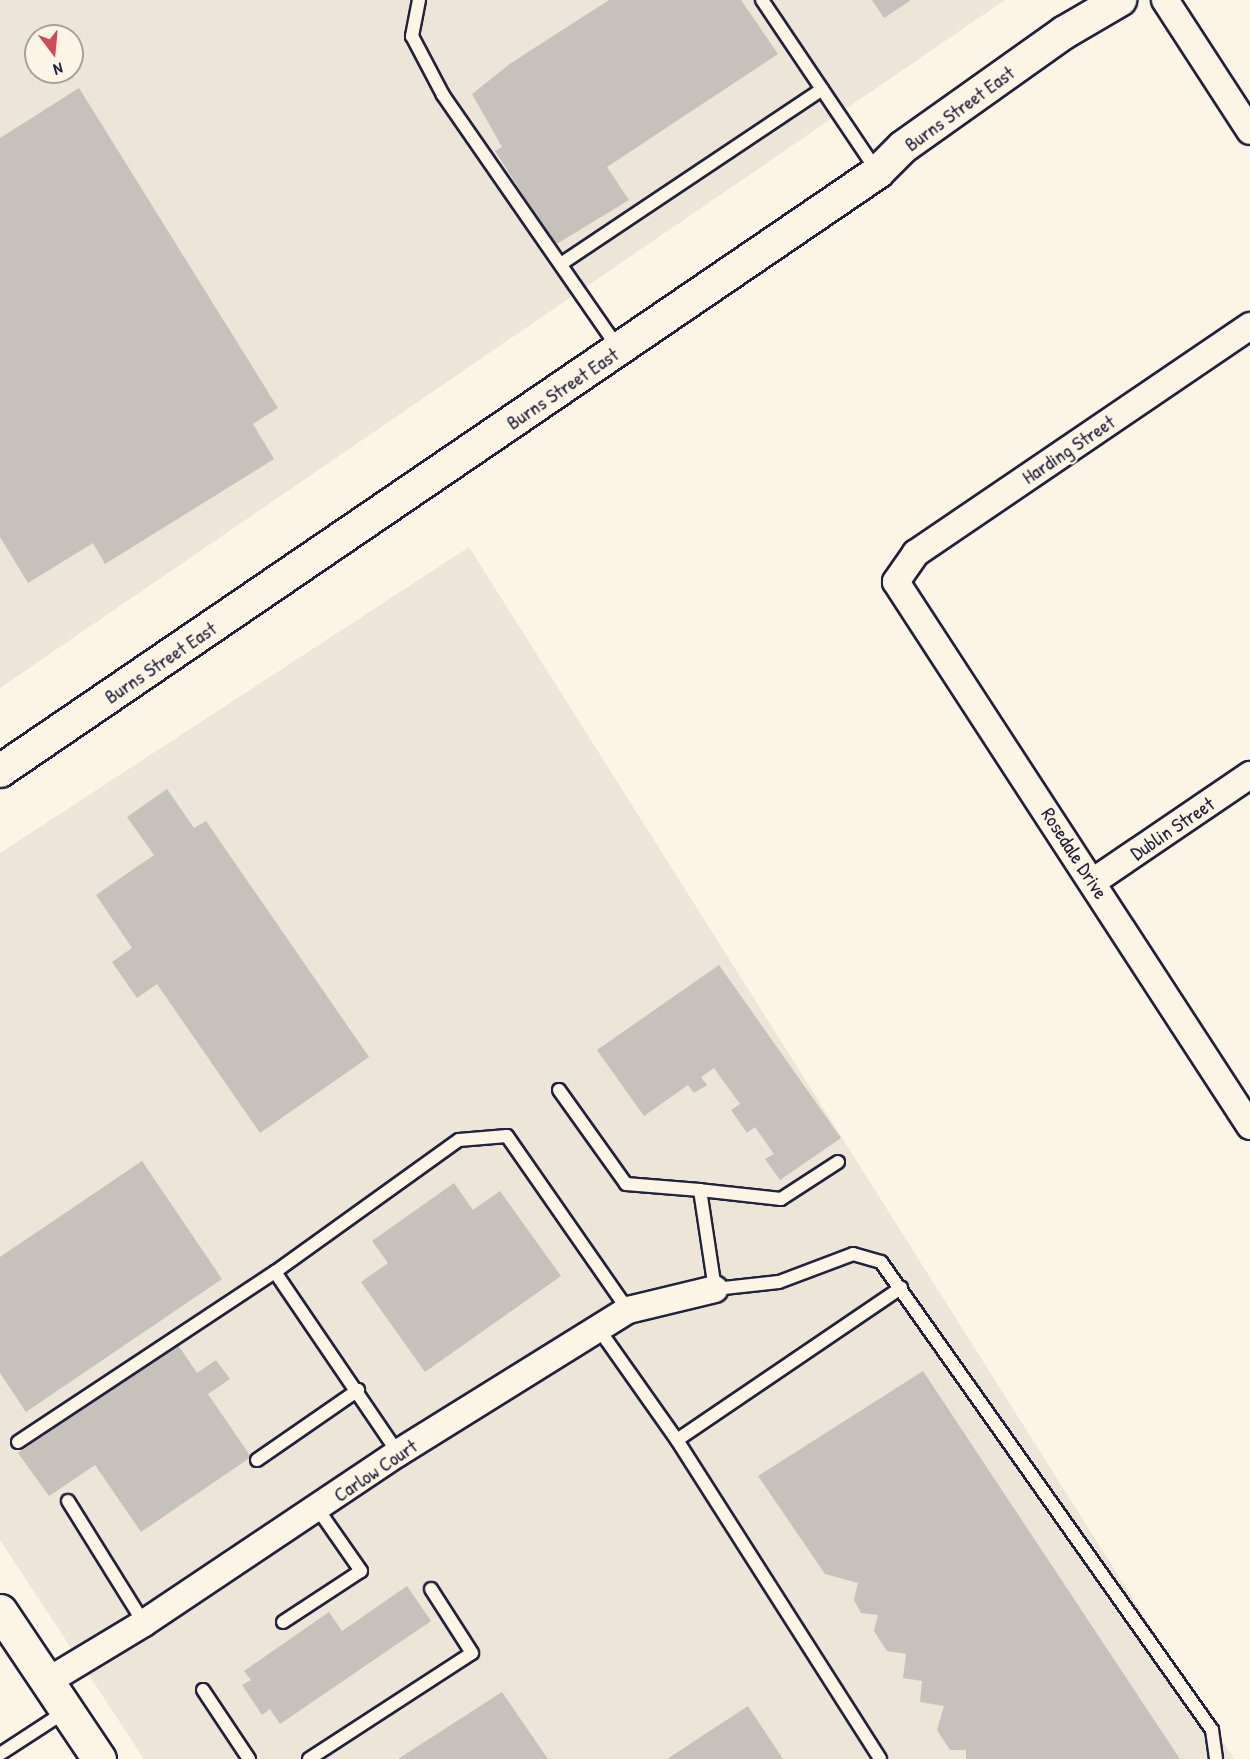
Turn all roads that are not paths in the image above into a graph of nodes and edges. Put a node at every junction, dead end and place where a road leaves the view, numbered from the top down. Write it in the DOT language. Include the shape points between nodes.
graph roads {
  1 [pos="419,0"];
  2 [pos="762,0"];
  3 [pos="1120,0"];
  4 [pos="1165,0"];
  5 [pos="822,89"];
  6 [pos="1250,131"];
  7 [pos="878,172"];
  8 [pos="561,264"];
  9 [pos="1250,326"];
  10 [pos="619,349"];
  11 [pos="896,582"];
  12 [pos="0,771"];
  13 [pos="1250,775"];
  14 [pos="1094,881"];
  15 [pos="560,1090"];
  16 [pos="1250,1126"];
  17 [pos="838,1162"];
  18 [pos="700,1190"];
  19 [pos="275,1272"];
  20 [pos="901,1288"];
  21 [pos="715,1289"];
  22 [pos="628,1310"];
  23 [pos="598,1328"];
  24 [pos="358,1390"];
  25 [pos="677,1440"];
  26 [pos="18,1442"];
  27 [pos="398,1453"];
  28 [pos="257,1460"];
  29 [pos="68,1501"];
  30 [pos="317,1508"];
  31 [pos="431,1589"];
  32 [pos="0,1611"];
  33 [pos="283,1622"];
  34 [pos="144,1623"];
  35 [pos="48,1681"];
  36 [pos="203,1690"];
  37 [pos="67,1710"];
  38 [pos="0,1754"];
  39 [pos="99,1759"];
  40 [pos="249,1759"];
  41 [pos="309,1759"];
  42 [pos="880,1759"];
  43 [pos="1216,1759"];
  1 -- 8 [label="lane" via="412,36 443,95"];
  2 -- 5 [label="lane"];
  3 -- 7 [label="street, Burns Street East" via="1065,32 932,127"];
  4 -- 6 [label="street"];
  5 -- 7 [label="lane"];
  5 -- 8 [label="lane"];
  7 -- 10 [label="street, Burns Street East"];
  8 -- 10 [label="lane"];
  9 -- 11 [label="street, Harding Street" via="916,553"];
  10 -- 12 [label="street, Burns Street East"];
  11 -- 14 [label="street, Rosedale Drive"];
  13 -- 14 [label="street, Dublin Street"];
  14 -- 16 [label="street, Rosedale Drive"];
  15 -- 18 [label="lane" via="626,1184"];
  17 -- 18 [label="lane" via="781,1199"];
  18 -- 21 [label="lane"];
  19 -- 22 [label="lane" via="459,1140 507,1136"];
  19 -- 24 [label="lane"];
  19 -- 26 [label="lane"];
  20 -- 21 [label="lane" via="881,1262 853,1254 779,1282"];
  20 -- 25 [label="lane"];
  20 -- 43 [label="lane" via="1212,1730"];
  21 -- 22 [label="street, Carlow Court"];
  22 -- 23 [label="street, Carlow Court"];
  23 -- 25 [label="lane"];
  23 -- 27 [label="street, Carlow Court"];
  24 -- 27 [label="lane"];
  24 -- 28 [label="lane"];
  25 -- 42 [label="lane"];
  27 -- 30 [label="street, Carlow Court"];
  29 -- 34 [label="lane"];
  30 -- 33 [label="lane" via="361,1571"];
  30 -- 34 [label="street, Carlow Court"];
  31 -- 41 [label="lane" via="472,1653"];
  32 -- 35 [label="main road"];
  34 -- 35 [label="street, Carlow Court"];
  35 -- 37 [label="main road"];
  36 -- 40 [label="lane"];
  37 -- 38 [label="lane"];
  37 -- 39 [label="main road"];
}
